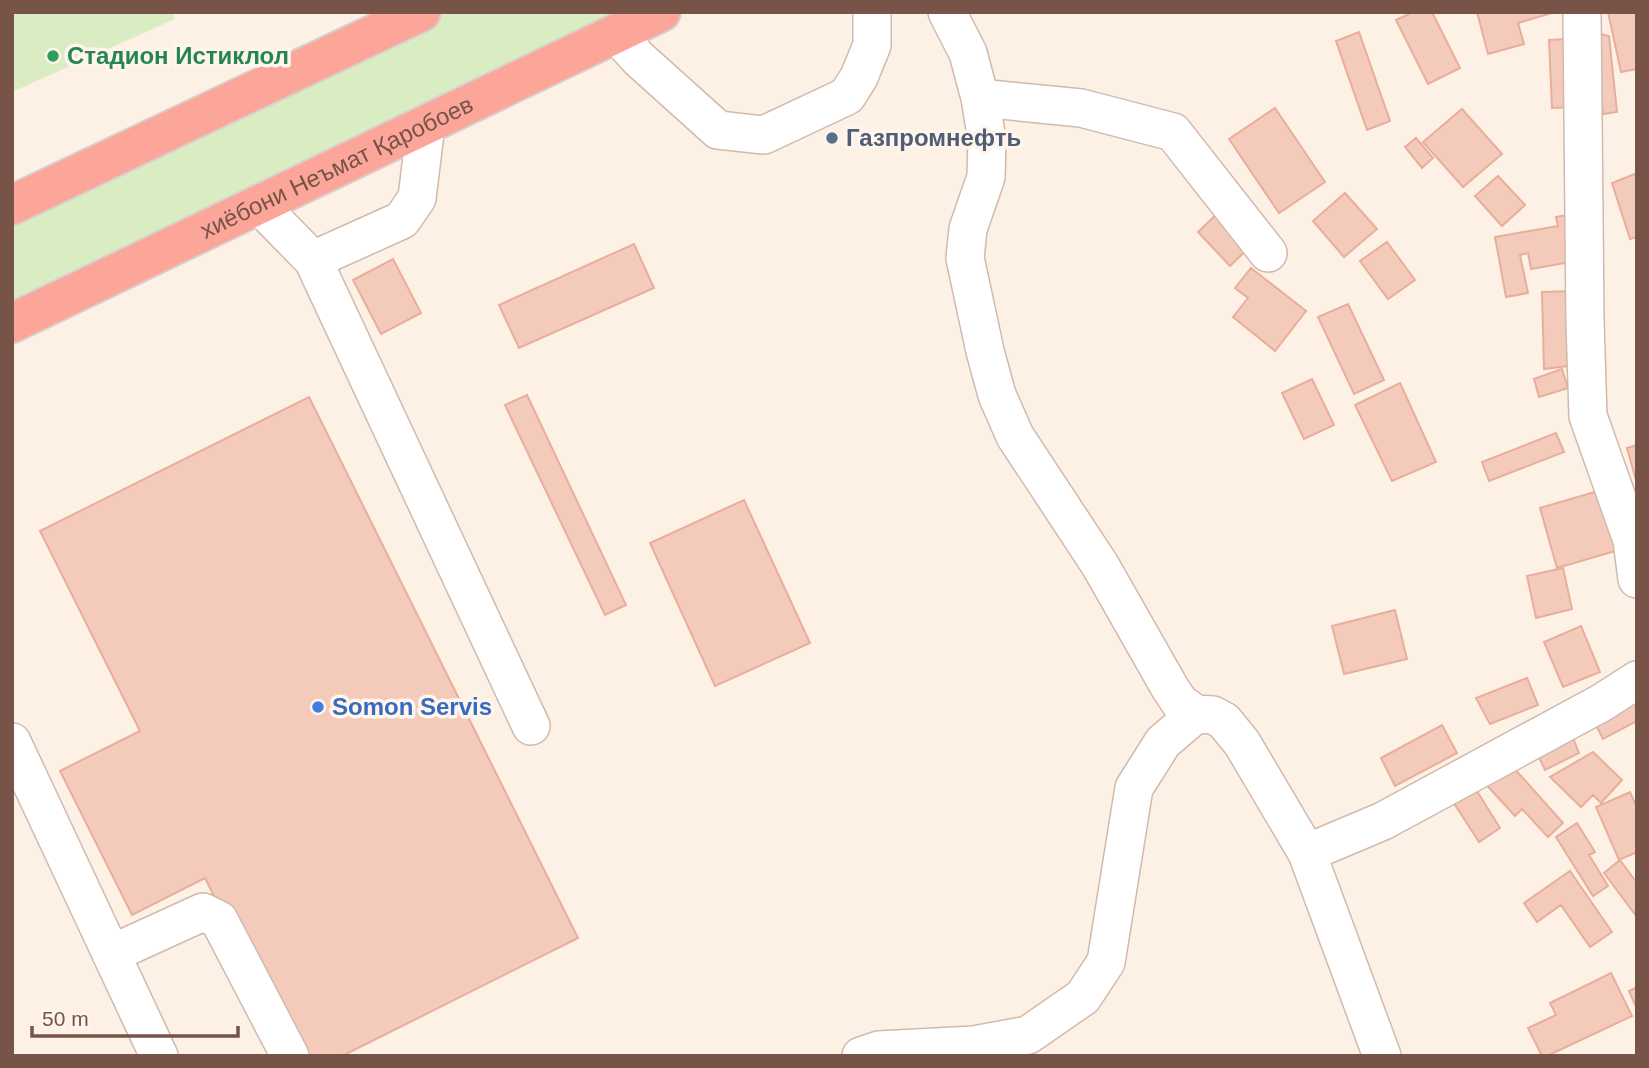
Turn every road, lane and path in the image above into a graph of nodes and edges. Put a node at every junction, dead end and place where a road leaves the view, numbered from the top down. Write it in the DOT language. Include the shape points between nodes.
graph roads {
  1 [pos="421,12"];
  2 [pos="661,12"];
  3 [pos="872,12"];
  4 [pos="947,12"];
  5 [pos="1582,12"];
  6 [pos="616,34"];
  7 [pos="980,98"];
  8 [pos="426,125"];
  9 [pos="12,205"];
  10 [pos="260,205"];
  11 [pos="1268,253"];
  12 [pos="313,260"];
  13 [pos="12,323"];
  14 [pos="1637,579"];
  15 [pos="1637,680"];
  16 [pos="1196,714"];
  17 [pos="531,726"];
  18 [pos="12,742"];
  19 [pos="1307,853"];
  20 [pos="111,954"];
  21 [pos="159,1056"];
  22 [pos="290,1056"];
  23 [pos="861,1056"];
  24 [pos="1382,1056"];
  1 -- 9 [label="highway"];
  2 -- 6 [label="highway, хиёбони Неъмат Қаробоев"];
  3 -- 6 [label="street" via="872,45 847,96 764,135 718,130"];
  4 -- 7 [label="street" via="968,53"];
  5 -- 14 [label="street" via="1588,416 1632,540"];
  6 -- 8 [label="highway, хиёбони Неъмат Қаробоев"];
  7 -- 11 [label="street" via="1081,108 1173,132"];
  7 -- 16 [label="street" via="987,140 986,177 968,229 965,258 997,395 1015,436 1100,565 1170,688 1180,703"];
  8 -- 10 [label="highway, хиёбони Неъмат Қаробоев"];
  8 -- 12 [label="street" via="417,198 402,220"];
  10 -- 12 [label="street"];
  10 -- 13 [label="highway, хиёбони Неъмат Қаробоев"];
  12 -- 17 [label="street"];
  15 -- 19 [label="street" via="1601,704 1383,821"];
  16 -- 19 [label="street" via="1213,715 1242,743"];
  16 -- 23 [label="street" via="1163,741 1134,788 1106,962 1083,996 1028,1035 974,1045 879,1050"];
  18 -- 20 [label="street"];
  19 -- 24 [label="street"];
  20 -- 21 [label="street"];
  20 -- 22 [label="street" via="203,912 219,920"];
}
